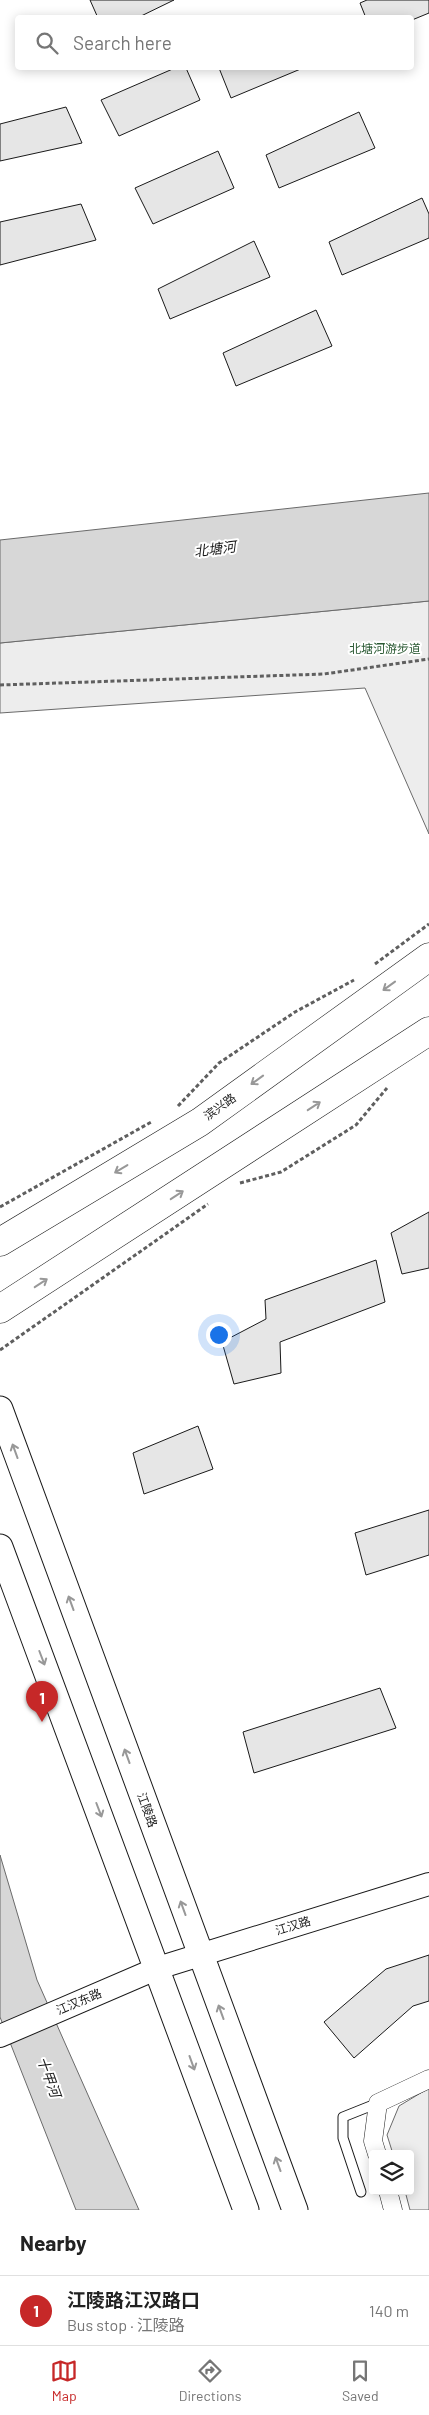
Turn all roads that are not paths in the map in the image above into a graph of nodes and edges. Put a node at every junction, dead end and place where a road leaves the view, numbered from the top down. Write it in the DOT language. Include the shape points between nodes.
graph roads {
  1 [pos="429,957"];
  2 [pos="429,1031"];
  3 [pos="0,1242"];
  4 [pos="0,1309"];
  5 [pos="0,1409"];
  6 [pos="0,1547"];
  7 [pos="429,1884"];
  8 [pos="200,1954"];
  9 [pos="158,1968"];
  10 [pos="0,2036"];
  11 [pos="429,2079"];
  12 [pos="378,2103"];
  13 [pos="375,2150"];
  14 [pos="361,2192"];
  15 [pos="389,2195"];
  16 [pos="246,2210"];
  17 [pos="295,2210"];
  18 [pos="393,2210"];
  1 -- 3 [label="main road, 滨兴路, one-way" via="200,1122"];
  4 -- 2 [label="main road, one-way"];
  8 -- 5 [label="main road, 江陵路, one-way"];
  6 -- 9 [label="main road, one-way"];
  7 -- 8 [label="street, 江汉路"];
  8 -- 9 [label="street, 江汉路"];
  17 -- 8 [label="main road, 江陵路, one-way"];
  9 -- 10 [label="street, 江汉东路"];
  9 -- 16 [label="main road, one-way"];
  11 -- 12 [label="street"];
  12 -- 13 [label="street" via="373,2141"];
  12 -- 14 [label="lane" via="343,2117 343,2138"];
  15 -- 18 [label="street"];
}
